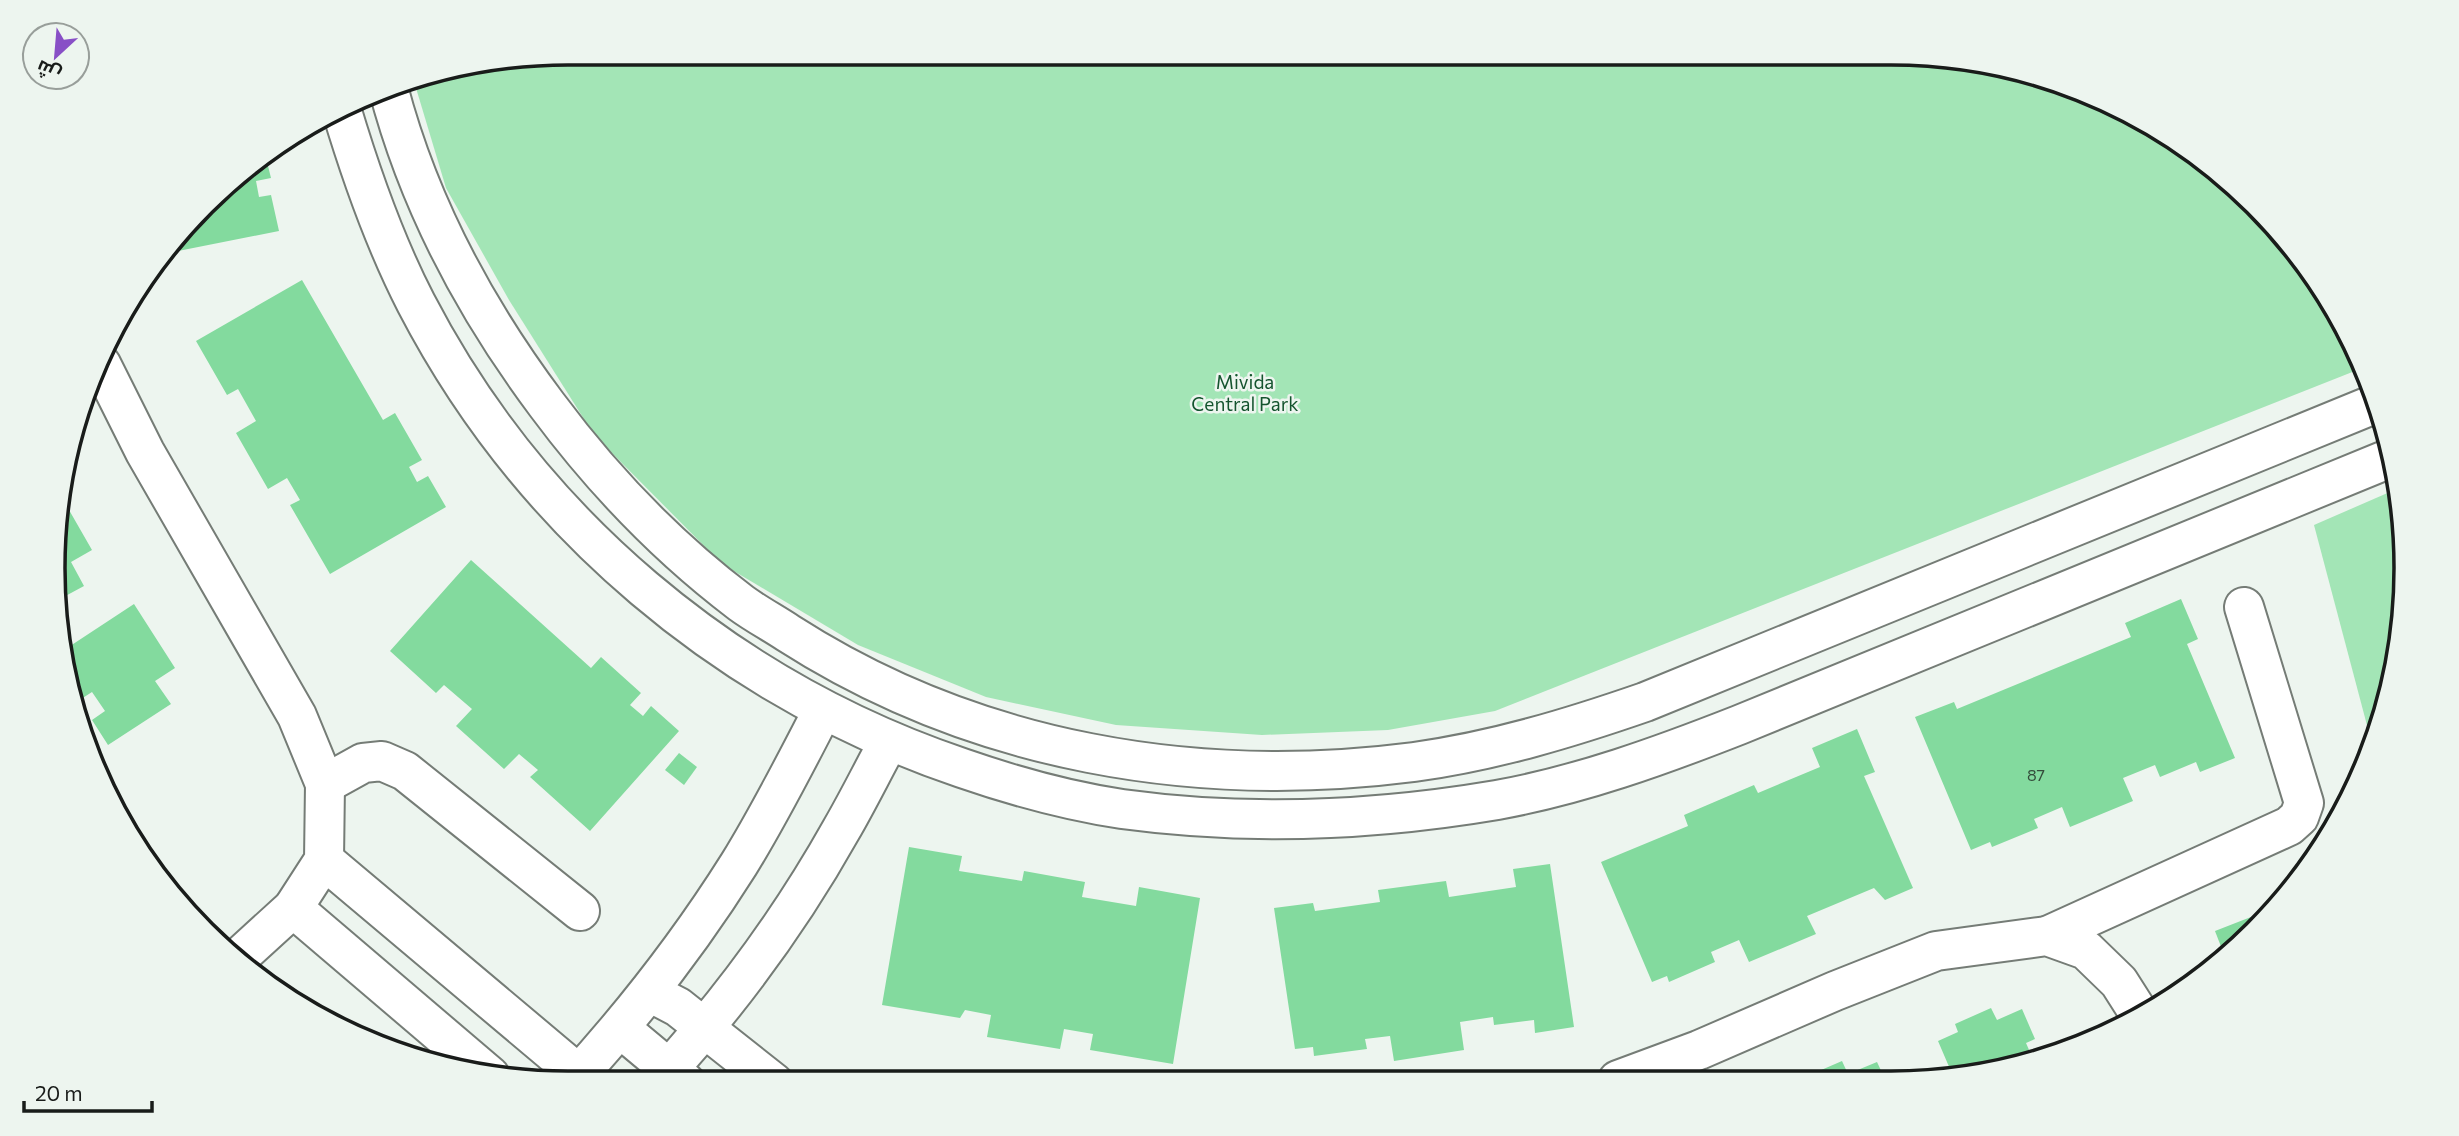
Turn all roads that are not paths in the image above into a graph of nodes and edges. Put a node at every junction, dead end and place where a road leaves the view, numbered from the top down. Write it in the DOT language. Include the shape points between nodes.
graph roads {
  1 [pos="390,97"];
  2 [pos="344,118"];
  3 [pos="105,370"];
  4 [pos="2368,407"];
  5 [pos="2383,461"];
  6 [pos="2244,607"];
  7 [pos="823,710"];
  8 [pos="889,741"];
  9 [pos="324,784"];
  10 [pos="324,859"];
  11 [pos="293,908"];
  12 [pos="580,911"];
  13 [pos="2047,936"];
  14 [pos="244,953"];
  15 [pos="649,992"];
  16 [pos="2135,1008"];
  17 [pos="620,1028"];
  18 [pos="706,1028"];
  19 [pos="474,1063"];
  20 [pos="568,1071"];
  21 [pos="588,1071"];
  22 [pos="663,1071"];
  23 [pos="675,1071"];
  24 [pos="759,1071"];
  25 [pos="1642,1071"];
  1 -- 4 [label="street" via="414,172 481,308 571,437 681,554 743,604 846,669 910,700 984,727 1122,759 1266,772 1338,769 1494,747 1570,727 1645,702"];
  2 -- 7 [label="street" via="386,240 416,303 490,424 534,479 582,532 688,626"];
  3 -- 9 [label="street" via="145,452 297,716"];
  5 -- 8 [label="street" via="1687,745 1582,780 1500,799 1335,819 1191,816 1055,796"];
  6 -- 13 [label="street" via="2304,803 2299,817"];
  7 -- 8 [label="street"];
  7 -- 15 [label="street" via="739,863"];
  8 -- 18 [label="street" via="841,832"];
  9 -- 10 [label="street"];
  9 -- 12 [label="street" via="363,763 382,761 405,771"];
  10 -- 11 [label="street"];
  10 -- 20 [label="street"];
  11 -- 14 [label="street"];
  11 -- 19 [label="street"];
  13 -- 16 [label="street" via="2086,950 2119,982"];
  13 -- 25 [label="street" via="1936,951"];
  15 -- 17 [label="street"];
  15 -- 18 [label="street"];
  17 -- 21 [label="street"];
  17 -- 22 [label="street"];
  18 -- 23 [label="street"];
  18 -- 24 [label="street"];
}
